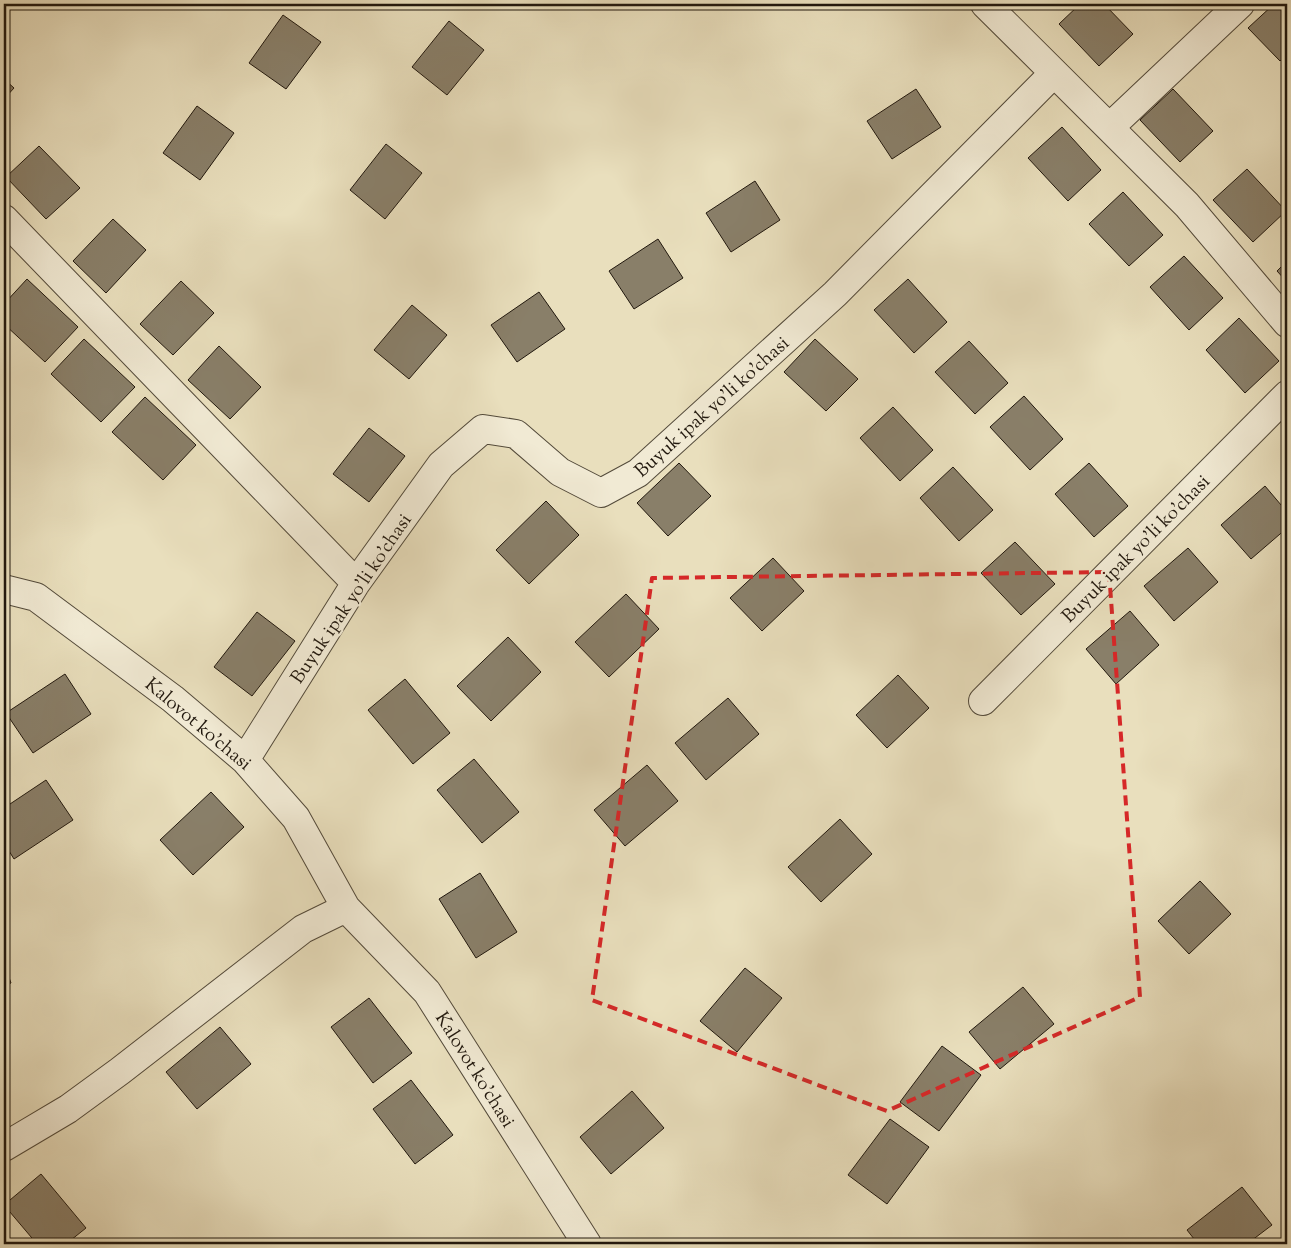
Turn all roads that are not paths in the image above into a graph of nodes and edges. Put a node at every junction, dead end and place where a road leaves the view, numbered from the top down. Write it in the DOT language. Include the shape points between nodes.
graph roads {
  1 [pos="985,4"];
  2 [pos="1240,4"];
  3 [pos="1053,74"];
  4 [pos="1110,127"];
  5 [pos="4,219"];
  6 [pos="1287,324"];
  7 [pos="1287,395"];
  8 [pos="356,583"];
  9 [pos="4,589"];
  10 [pos="983,701"];
  11 [pos="245,760"];
  12 [pos="346,908"];
  13 [pos="4,1147"];
  14 [pos="587,1244"];
  1 -- 3 [label="street"];
  2 -- 4 [label="street"];
  3 -- 4 [label="street"];
  3 -- 8 [label="street, Buyuk ipak yo'li ko'chasi" via="835,294 638,473 601,493 560,472 516,434 483,429 441,465"];
  4 -- 6 [label="street" via="1187,204"];
  5 -- 8 [label="street"];
  7 -- 10 [label="street, Buyuk ipak yo'li ko'chasi"];
  8 -- 11 [label="street, Buyuk ipak yo'li ko'chasi"];
  9 -- 11 [label="street, Kalovot ko'chasi" via="36,597 173,699"];
  11 -- 12 [label="street, Kalovot ko'chasi" via="296,818"];
  12 -- 13 [label="street" via="303,929 98,1087"];
  12 -- 14 [label="street, Kalovot ko'chasi" via="427,992"];
}
